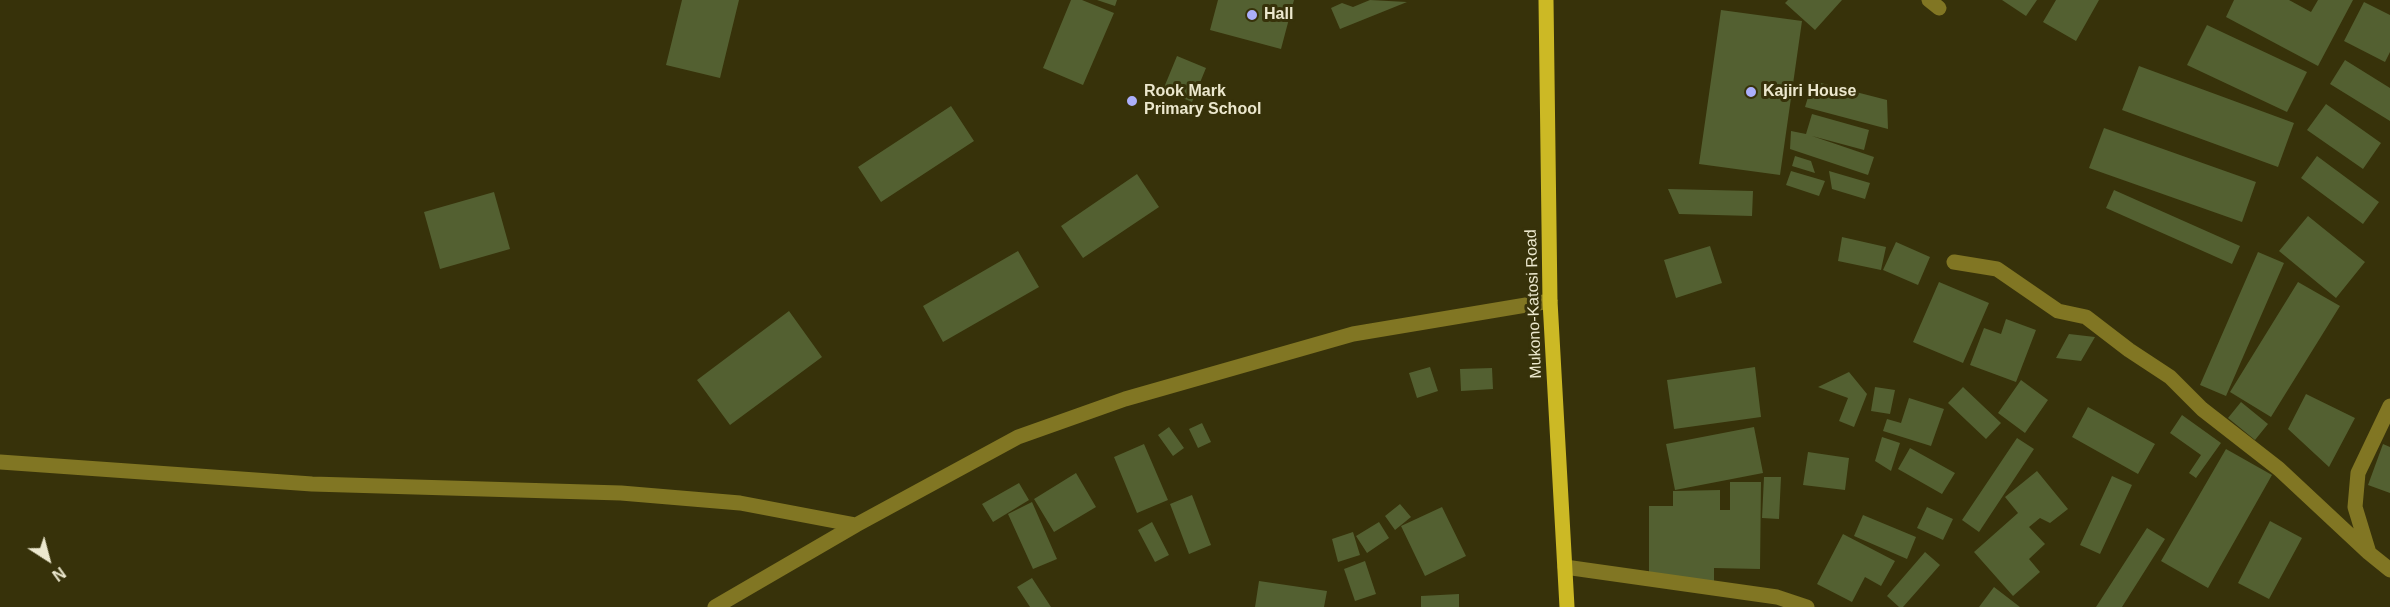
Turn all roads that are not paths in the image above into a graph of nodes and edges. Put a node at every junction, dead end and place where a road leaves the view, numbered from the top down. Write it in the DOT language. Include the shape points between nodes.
graph roads {
  1 [pos="1546,0"];
  2 [pos="1954,262"];
  3 [pos="1550,301"];
  4 [pos="2390,406"];
  5 [pos="2386,426"];
  6 [pos="0,462"];
  7 [pos="856,525"];
  8 [pos="2370,553"];
  9 [pos="1565,567"];
  10 [pos="2390,570"];
  11 [pos="715,607"];
  12 [pos="1567,607"];
  13 [pos="1807,607"];
  1 -- 3 [label="main road, Mukono-Katosi Road"];
  2 -- 8 [label="street" via="1997,268 2058,311 2086,317 2170,377"];
  3 -- 7 [label="street" via="1353,334 1125,399 1018,437"];
  3 -- 9 [label="main road, Mukono-Katosi Road"];
  4 -- 5 [label="street"];
  5 -- 8 [label="street" via="2358,473 2355,507"];
  6 -- 7 [label="street" via="312,484 621,493 740,503"];
  7 -- 11 [label="street"];
  8 -- 10 [label="street"];
  9 -- 12 [label="main road, Mukono-Katosi Road"];
  9 -- 13 [label="street" via="1777,597"];
}
